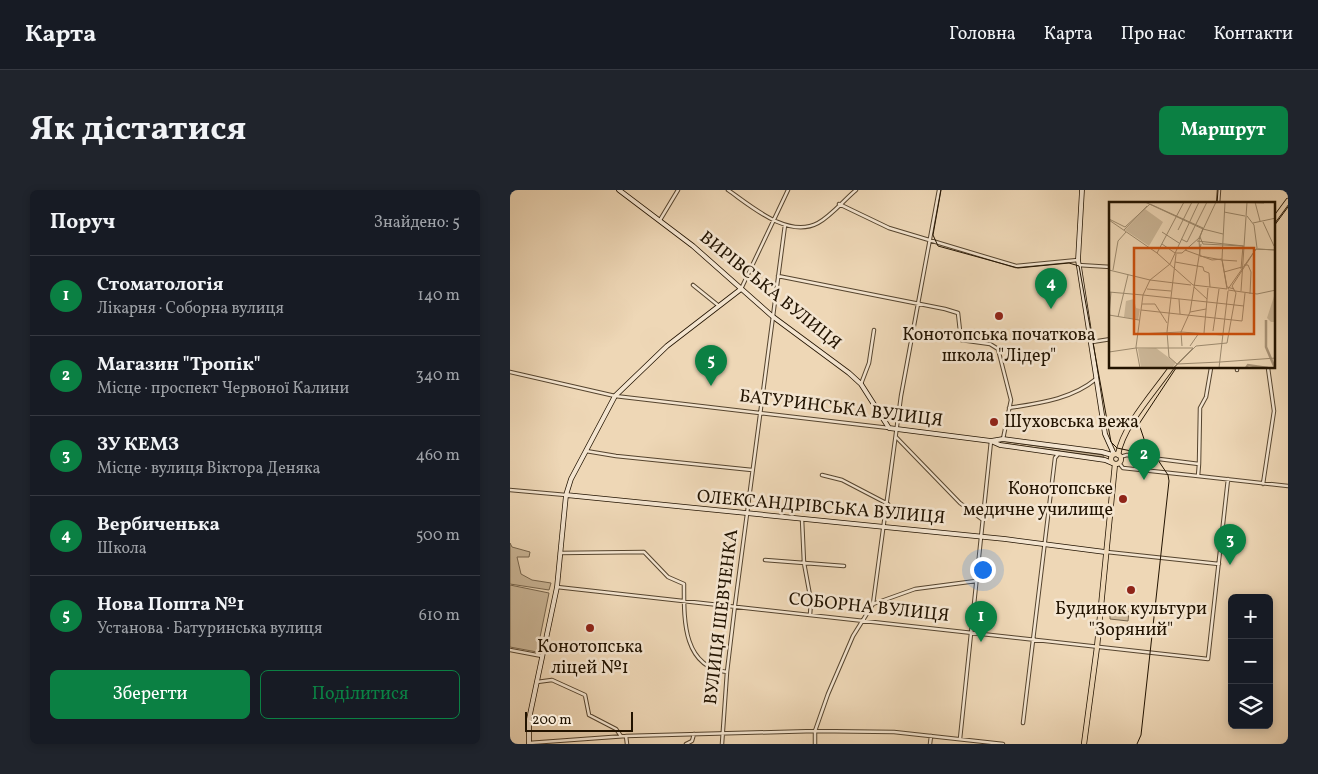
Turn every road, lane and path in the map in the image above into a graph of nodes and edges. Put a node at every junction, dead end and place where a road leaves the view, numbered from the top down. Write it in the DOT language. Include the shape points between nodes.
graph roads {
  1 [pos="619,190"];
  2 [pos="678,190"];
  3 [pos="728,190"];
  4 [pos="788,190"];
  5 [pos="856,190"];
  6 [pos="939,190"];
  7 [pos="1082,190"];
  8 [pos="1288,201"];
  9 [pos="840,204"];
  10 [pos="1276,217"];
  11 [pos="660,220"];
  12 [pos="774,221"];
  13 [pos="785,225"];
  14 [pos="931,242"];
  15 [pos="1078,263"];
  16 [pos="1109,267"];
  17 [pos="778,276"];
  18 [pos="694,285"];
  19 [pos="741,289"];
  20 [pos="919,304"];
  21 [pos="719,306"];
  22 [pos="772,316"];
  23 [pos="874,330"];
  24 [pos="1109,339"];
  25 [pos="1090,342"];
  26 [pos="1170,369"];
  27 [pos="1211,369"];
  28 [pos="1268,369"];
  29 [pos="510,372"];
  30 [pos="1096,379"];
  31 [pos="860,384"];
  32 [pos="615,396"];
  33 [pos="1009,408"];
  34 [pos="760,413"];
  35 [pos="889,428"];
  36 [pos="897,429"];
  37 [pos="896,438"];
  38 [pos="1003,439"];
  39 [pos="991,441"];
  40 [pos="585,450"];
  41 [pos="1059,453"];
  42 [pos="1116,459"];
  43 [pos="1199,464"];
  44 [pos="752,470"];
  45 [pos="822,475"];
  46 [pos="1198,476"];
  47 [pos="1228,479"];
  48 [pos="1263,484"];
  49 [pos="1288,486"];
  50 [pos="510,490"];
  51 [pos="566,495"];
  52 [pos="888,504"];
  53 [pos="748,514"];
  54 [pos="802,519"];
  55 [pos="983,520"];
  56 [pos="885,527"];
  57 [pos="981,537"];
  58 [pos="1044,544"];
  59 [pos="1105,552"];
  60 [pos="560,553"];
  61 [pos="765,560"];
  62 [pos="804,563"];
  63 [pos="1219,564"];
  64 [pos="844,566"];
  65 [pos="976,581"];
  66 [pos="557,587"];
  67 [pos="684,600"];
  68 [pos="873,604"];
  69 [pos="735,605"];
  70 [pos="810,615"];
  71 [pos="864,621"];
  72 [pos="971,632"];
  73 [pos="1032,640"];
  74 [pos="1097,647"];
  75 [pos="510,650"];
  76 [pos="542,656"];
  77 [pos="727,672"];
  78 [pos="537,682"];
  79 [pos="1023,722"];
  80 [pos="814,731"];
  81 [pos="722,733"];
  82 [pos="694,734"];
  83 [pos="621,736"];
  84 [pos="626,736"];
  85 [pos="931,736"];
  86 [pos="960,739"];
  87 [pos="966,742"];
  88 [pos="529,744"];
  89 [pos="626,744"];
  90 [pos="686,744"];
  91 [pos="722,744"];
  92 [pos="815,744"];
  93 [pos="930,744"];
  94 [pos="1001,744"];
  95 [pos="1084,744"];
  1 -- 11 [label="main road, ВИРІВСЬКА ВУЛИЦЯ"];
  2 -- 11 [label="street"];
  3 -- 12 [label="street"];
  4 -- 12 [label="street"];
  5 -- 9 [label="street"];
  6 -- 14 [label="street"];
  7 -- 15 [label="main road"];
  8 -- 10 [label="main road"];
  9 -- 13 [label="street" via="818,223"];
  9 -- 14 [label="street" via="889,228"];
  11 -- 19 [label="main road, ВИРІВСЬКА ВУЛИЦЯ"];
  12 -- 13 [label="street"];
  12 -- 19 [label="street"];
  13 -- 17 [label="street, ВУЛИЦЯ ШЕВЧЕНКА"];
  14 -- 15 [label="street" via="1020,266"];
  14 -- 20 [label="street"];
  15 -- 16 [label="street"];
  15 -- 25 [label="main road"];
  17 -- 20 [label="street"];
  17 -- 22 [label="street, ВУЛИЦЯ ШЕВЧЕНКА"];
  18 -- 21 [label="street"];
  19 -- 21 [label="main road"];
  19 -- 22 [label="main road, ВИРІВСЬКА ВУЛИЦЯ"];
  20 -- 33 [label="street" via="958,314 961,340 990,344 998,349 1011,400"];
  20 -- 36 [label="street"];
  21 -- 32 [label="main road" via="667,346"];
  22 -- 31 [label="main road, ВИРІВСЬКА ВУЛИЦЯ" via="818,348"];
  22 -- 34 [label="street, ВУЛИЦЯ ШЕВЧЕНКА"];
  23 -- 31 [label="street" via="869,363"];
  24 -- 25 [label="street"];
  25 -- 30 [label="main road"];
  26 -- 42 [label="main road" via="1130,426"];
  27 -- 43 [label="street" via="1206,397 1200,408"];
  28 -- 48 [label="street" via="1274,411"];
  29 -- 32 [label="street, БАТУРИНСЬКА ВУЛИЦЯ"];
  30 -- 33 [label="street" via="1082,391"];
  30 -- 42 [label="main road" via="1105,434"];
  31 -- 35 [label="main road, ВИРІВСЬКА ВУЛИЦЯ"];
  32 -- 34 [label="street, БАТУРИНСЬКА ВУЛИЦЯ"];
  32 -- 40 [label="main road"];
  33 -- 38 [label="street"];
  34 -- 35 [label="street, БАТУРИНСЬКА ВУЛИЦЯ"];
  34 -- 44 [label="street, ВУЛИЦЯ ШЕВЧЕНКА"];
  35 -- 36 [label="main road, БАТУРИНСЬКА ВУЛИЦЯ"];
  36 -- 37 [label="street"];
  36 -- 39 [label="main road, БАТУРИНСЬКА ВУЛИЦЯ"];
  37 -- 52 [label="street"];
  37 -- 55 [label="street" via="960,503"];
  38 -- 39 [label="main road"];
  38 -- 42 [label="main road"];
  39 -- 41 [label="main road" via="1000,446"];
  39 -- 55 [label="street"];
  40 -- 44 [label="street"];
  40 -- 51 [label="main road"];
  41 -- 42 [label="main road"];
  41 -- 58 [label="street" via="1055,458"];
  42 -- 43 [label="street" via="1128,455"];
  42 -- 46 [label="street" via="1123,468"];
  42 -- 59 [label="main road"];
  43 -- 46 [label="street"];
  44 -- 53 [label="street, ВУЛИЦЯ ШЕВЧЕНКА"];
  45 -- 52 [label="street" via="842,480"];
  46 -- 47 [label="street"];
  47 -- 48 [label="street"];
  47 -- 63 [label="street"];
  48 -- 49 [label="street"];
  50 -- 51 [label="street, ОЛЕКСАНДРІВСЬКА ВУЛИЦЯ"];
  51 -- 53 [label="main road, ОЛЕКСАНДРІВСЬКА ВУЛИЦЯ"];
  51 -- 60 [label="main road"];
  52 -- 56 [label="street"];
  53 -- 54 [label="main road, ОЛЕКСАНДРІВСЬКА ВУЛИЦЯ"];
  53 -- 69 [label="street, ВУЛИЦЯ ШЕВЧЕНКА"];
  54 -- 56 [label="main road, ОЛЕКСАНДРІВСЬКА ВУЛИЦЯ"];
  54 -- 62 [label="street"];
  55 -- 57 [label="street"];
  56 -- 57 [label="main road, ОЛЕКСАНДРІВСЬКА ВУЛИЦЯ"];
  56 -- 68 [label="street"];
  57 -- 58 [label="main road, ОЛЕКСАНДРІВСЬКА ВУЛИЦЯ"];
  57 -- 65 [label="street"];
  58 -- 59 [label="main road, ОЛЕКСАНДРІВСЬКА ВУЛИЦЯ"];
  58 -- 73 [label="street"];
  59 -- 63 [label="street, ОЛЕКСАНДРІВСЬКА ВУЛИЦЯ"];
  59 -- 74 [label="main road"];
  60 -- 66 [label="main road"];
  60 -- 67 [label="street" via="644,552 668,577 684,584"];
  61 -- 62 [label="street"];
  62 -- 64 [label="street"];
  62 -- 70 [label="street" via="811,601"];
  63 -- 74 [label="street, СОБОРНА ВУЛИЦЯ" via="1208,660"];
  65 -- 68 [label="street" via="914,590"];
  65 -- 72 [label="street"];
  66 -- 67 [label="street, СОБОРНА ВУЛИЦЯ"];
  66 -- 76 [label="main road"];
  67 -- 69 [label="street, СОБОРНА ВУЛИЦЯ"];
  67 -- 77 [label="street" via="687,638 694,651 714,670"];
  68 -- 71 [label="street"];
  69 -- 70 [label="street, СОБОРНА ВУЛИЦЯ"];
  69 -- 77 [label="street, ВУЛИЦЯ ШЕВЧЕНКА"];
  70 -- 71 [label="street, СОБОРНА ВУЛИЦЯ"];
  71 -- 72 [label="street, СОБОРНА ВУЛИЦЯ"];
  71 -- 80 [label="street" via="853,636"];
  72 -- 73 [label="street, СОБОРНА ВУЛИЦЯ"];
  72 -- 86 [label="street"];
  73 -- 74 [label="street, СОБОРНА ВУЛИЦЯ"];
  73 -- 79 [label="street"];
  74 -- 95 [label="main road"];
  75 -- 76 [label="street"];
  76 -- 78 [label="main road"];
  77 -- 81 [label="street, ВУЛИЦЯ ШЕВЧЕНКА"];
  78 -- 83 [label="street" via="552,680 585,695 589,715 616,729"];
  78 -- 88 [label="main road" via="529,719"];
  80 -- 81 [label="street"];
  80 -- 85 [label="street"];
  80 -- 92 [label="street"];
  81 -- 82 [label="street"];
  81 -- 91 [label="street, ВУЛИЦЯ ШЕВЧЕНКА"];
  82 -- 84 [label="street"];
  82 -- 90 [label="street" via="692,741"];
  83 -- 84 [label="street"];
  83 -- 88 [label="street"];
  84 -- 89 [label="street"];
  85 -- 86 [label="street"];
  85 -- 93 [label="street"];
  86 -- 87 [label="street"];
  87 -- 94 [label="street"];
}
